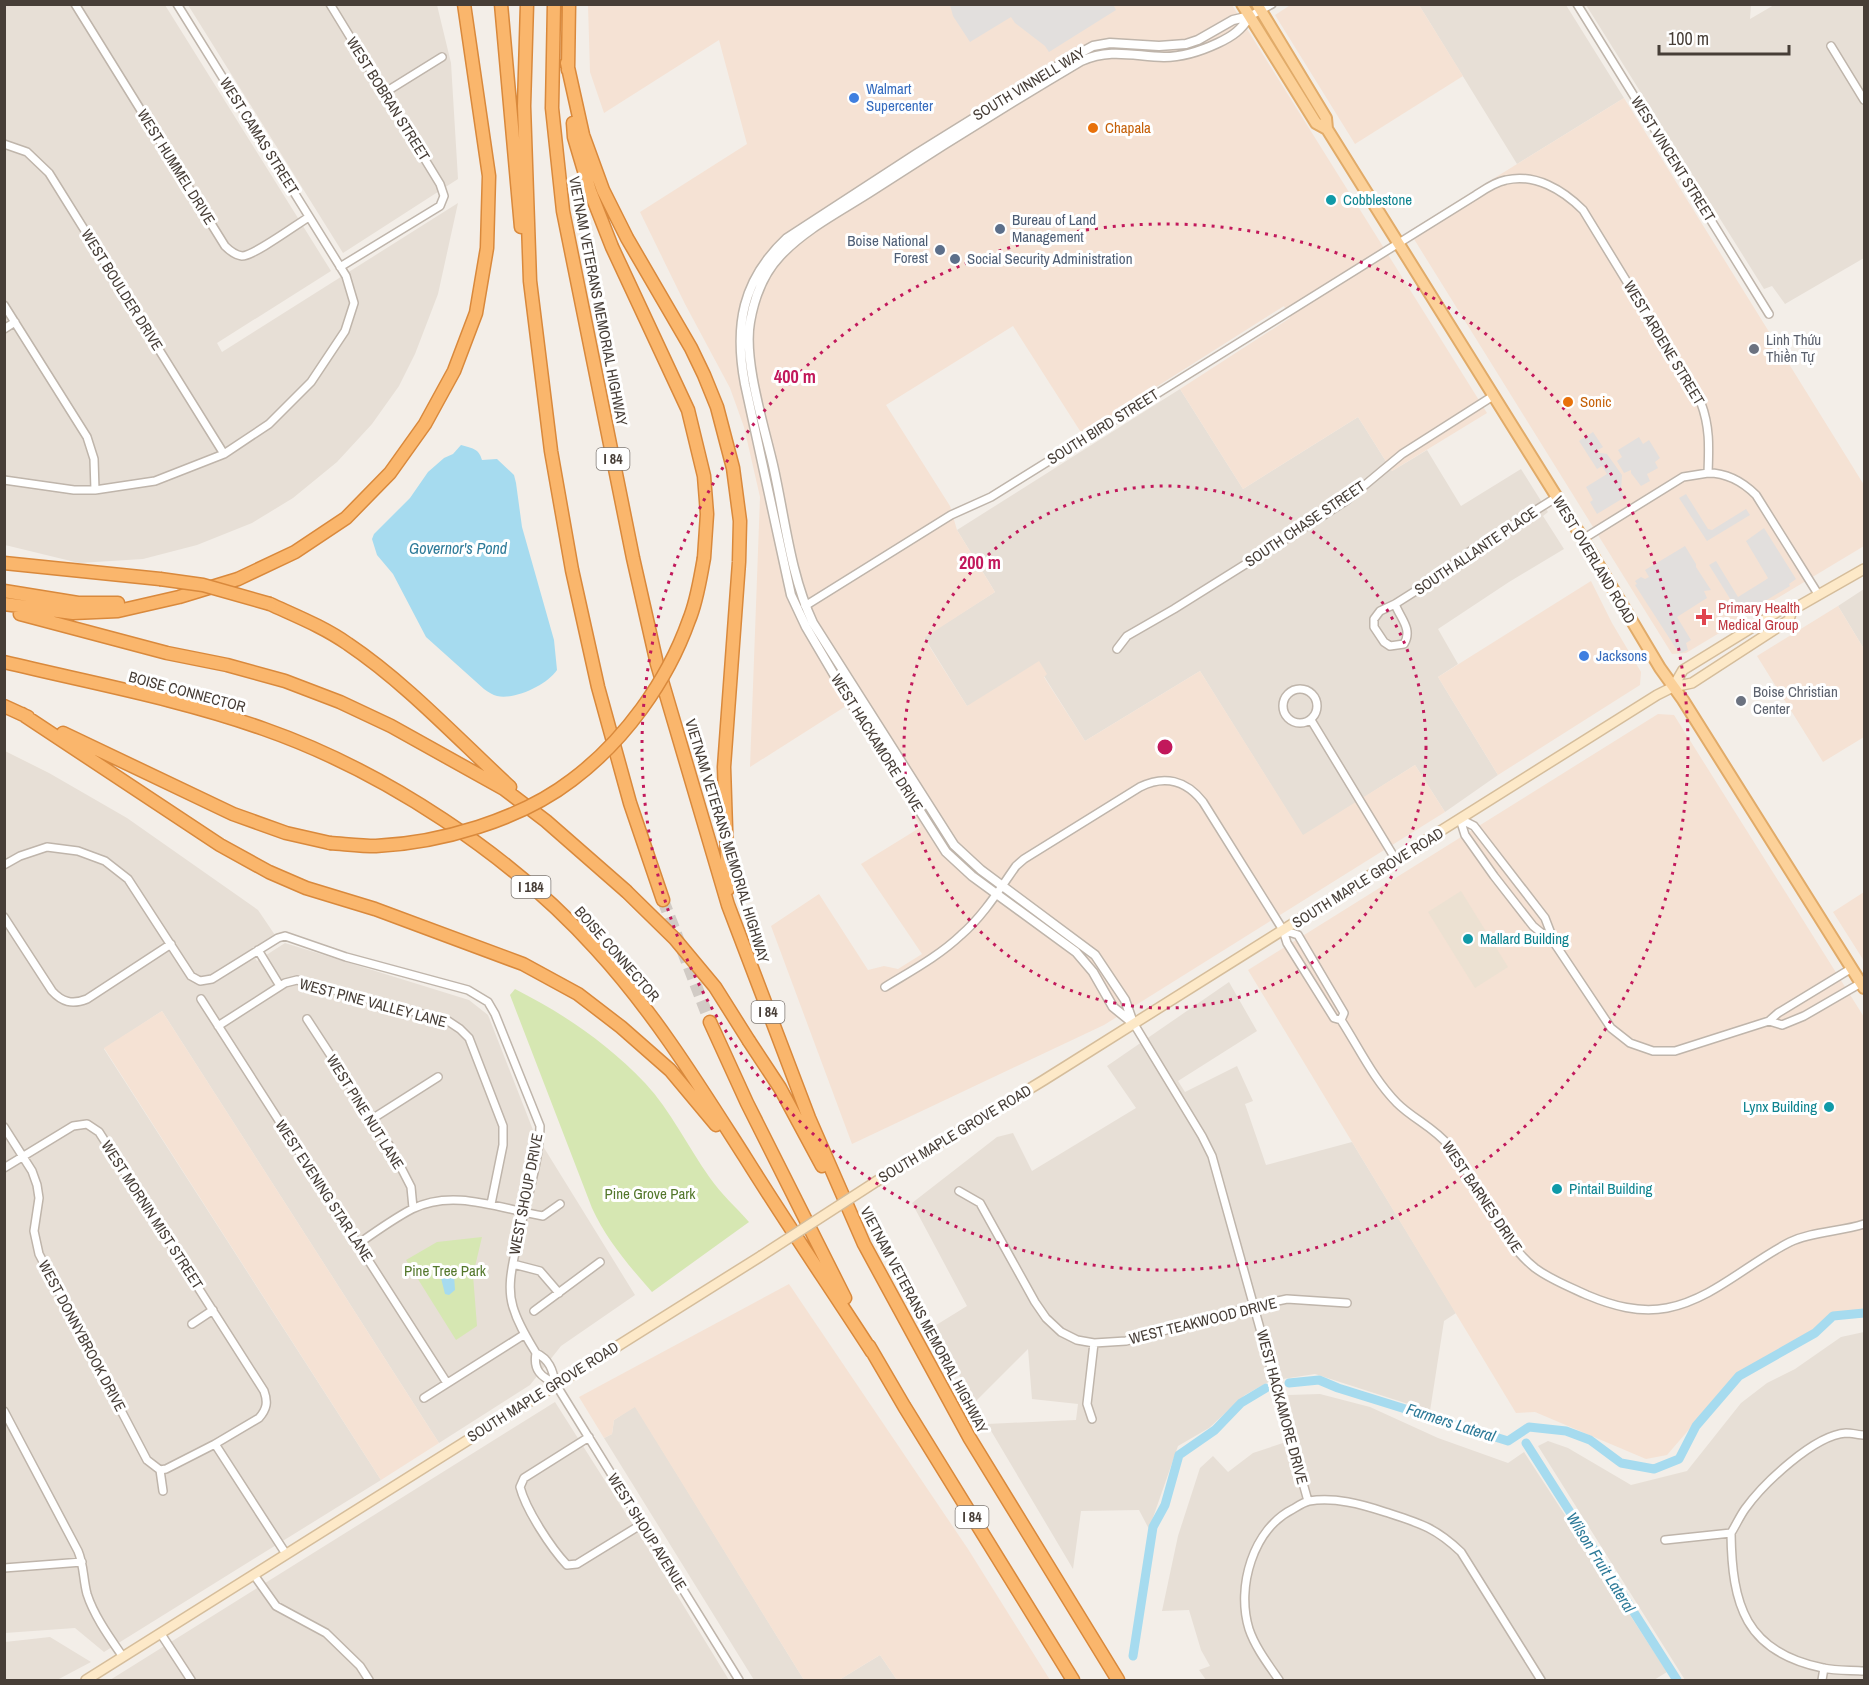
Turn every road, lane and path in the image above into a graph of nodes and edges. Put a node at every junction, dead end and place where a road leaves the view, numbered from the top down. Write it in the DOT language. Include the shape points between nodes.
graph roads {
  1 [pos="75,4"];
  2 [pos="177,4"];
  3 [pos="330,4"];
  4 [pos="464,4"];
  5 [pos="501,4"];
  6 [pos="526,4"];
  7 [pos="554,4"];
  8 [pos="569,4"];
  9 [pos="1242,4"];
  10 [pos="1272,4"];
  11 [pos="1576,4"];
  12 [pos="1259,8"];
  13 [pos="1250,16"];
  14 [pos="1831,46"];
  15 [pos="442,57"];
  16 [pos="567,63"];
  17 [pos="384,93"];
  18 [pos="1864,100"];
  19 [pos="1327,129"];
  20 [pos="4,144"];
  21 [pos="1543,182"];
  22 [pos="848,202"];
  23 [pos="309,216"];
  24 [pos="1398,242"];
  25 [pos="340,267"];
  26 [pos="530,281"];
  27 [pos="4,305"];
  28 [pos="1769,314"];
  29 [pos="15,322"];
  30 [pos="4,329"];
  31 [pos="750,384"];
  32 [pos="1493,396"];
  33 [pos="224,454"];
  34 [pos="1708,472"];
  35 [pos="4,480"];
  36 [pos="95,490"];
  37 [pos="1557,497"];
  38 [pos="777,501"];
  39 [pos="1583,539"];
  40 [pos="4,563"];
  41 [pos="1864,569"];
  42 [pos="4,591"];
  43 [pos="1818,594"];
  44 [pos="178,597"];
  45 [pos="4,604"];
  46 [pos="1395,604"];
  47 [pos="805,606"];
  48 [pos="4,610"];
  49 [pos="1792,610"];
  50 [pos="1117,649"];
  51 [pos="4,662"];
  52 [pos="1673,687"];
  53 [pos="4,706"];
  54 [pos="22,714"];
  55 [pos="1311,720"];
  56 [pos="1460,819"];
  57 [pos="546,821"];
  58 [pos="1396,860"];
  59 [pos="4,865"];
  60 [pos="1002,885"];
  61 [pos="996,894"];
  62 [pos="663,900"];
  63 [pos="728,905"];
  64 [pos="4,917"];
  65 [pos="1283,930"];
  66 [pos="171,944"];
  67 [pos="1555,944"];
  68 [pos="258,950"];
  69 [pos="1860,977"];
  70 [pos="280,986"];
  71 [pos="885,987"];
  72 [pos="201,999"];
  73 [pos="307,1018"];
  74 [pos="1341,1020"];
  75 [pos="1769,1021"];
  76 [pos="710,1022"];
  77 [pos="1134,1024"];
  78 [pos="218,1026"];
  79 [pos="438,1077"];
  80 [pos="372,1119"];
  81 [pos="4,1127"];
  82 [pos="23,1157"];
  83 [pos="747,1161"];
  84 [pos="4,1168"];
  85 [pos="959,1191"];
  86 [pos="491,1204"];
  87 [pos="560,1204"];
  88 [pos="413,1208"];
  89 [pos="523,1213"];
  90 [pos="1864,1224"];
  91 [pos="358,1244"];
  92 [pos="864,1244"];
  93 [pos="600,1262"];
  94 [pos="513,1264"];
  95 [pos="559,1293"];
  96 [pos="1347,1303"];
  97 [pos="1254,1306"];
  98 [pos="213,1310"];
  99 [pos="534,1311"];
  100 [pos="192,1324"];
  101 [pos="525,1334"];
  102 [pos="1094,1343"];
  103 [pos="872,1352"];
  104 [pos="536,1353"];
  105 [pos="447,1383"];
  106 [pos="555,1383"];
  107 [pos="424,1398"];
  108 [pos="4,1411"];
  109 [pos="1092,1419"];
  110 [pos="1864,1435"];
  111 [pos="589,1437"];
  112 [pos="215,1444"];
  113 [pos="160,1470"];
  114 [pos="163,1491"];
  115 [pos="1308,1501"];
  116 [pos="642,1524"];
  117 [pos="1731,1533"];
  118 [pos="1665,1540"];
  119 [pos="286,1554"];
  120 [pos="82,1562"];
  121 [pos="4,1568"];
  122 [pos="254,1575"];
  123 [pos="161,1634"];
  124 [pos="123,1658"];
  125 [pos="1824,1668"];
  126 [pos="1864,1671"];
  127 [pos="86,1680"];
  128 [pos="192,1680"];
  129 [pos="369,1680"];
  130 [pos="739,1680"];
  131 [pos="1073,1680"];
  132 [pos="1118,1680"];
  133 [pos="1279,1680"];
  134 [pos="1541,1680"];
  135 [pos="1822,1680"];
  1 -- 23 [label="street, WEST HUMMEL DRIVE" via="225,246 238,255 251,254"];
  2 -- 23 [label="street, WEST CAMAS STREET"];
  3 -- 17 [label="street, WEST BOBRAN STREET"];
  4 -- 44 [label="highway" via="489,176 487,248 476,313 454,371 425,424 390,473 346,518 295,552 248,575"];
  5 -- 26 [label="highway" via="518,205"];
  6 -- 26 [label="highway" via="524,106"];
  7 -- 63 [label="highway, VIETNAM VETERANS MEMORIAL HIGHWAY / I 84" via="552,108 563,211 657,664"];
  8 -- 16 [label="highway"];
  9 -- 13 [label="main road, WEST OVERLAND ROAD"];
  10 -- 12 [label="street"];
  11 -- 28 [label="street, WEST VINCENT STREET"];
  12 -- 13 [label="street"];
  12 -- 19 [label="main road, WEST OVERLAND ROAD" via="1326,118"];
  13 -- 19 [label="main road, WEST OVERLAND ROAD" via="1316,123"];
  13 -- 22 [label="street, SOUTH VINNELL WAY" via="1233,20 1186,44 1110,43 1087,49"];
  13 -- 22 [label="street, SOUTH VINNELL WAY" via="1238,32 1185,55 1109,52 1081,61"];
  14 -- 18 [label="street"];
  15 -- 17 [label="street"];
  16 -- 54 [label="highway, bridge" via="574,137 590,191 612,247 676,381 693,428 704,476 704,558 690,620 669,666 629,724 572,781 538,802 454,834 375,846 330,843 286,833 233,814"];
  16 -- 63 [label="highway" via="583,135 603,190 692,348 717,407 733,468 740,521 724,767"];
  17 -- 25 [label="street, WEST BOBRAN STREET" via="444,196 440,206"];
  19 -- 24 [label="main road, WEST OVERLAND ROAD"];
  20 -- 33 [label="street, WEST BOULDER DRIVE" via="27,152 49,173"];
  21 -- 24 [label="street, SOUTH BIRD STREET" via="1509,179 1493,184"];
  21 -- 34 [label="street, WEST ARDENE STREET" via="1561,190 1583,210 1688,380 1707,419"];
  22 -- 31 [label="street, SOUTH VINNELL WAY" via="778,257 762,282 748,334"];
  23 -- 25 [label="street, WEST CAMAS STREET"];
  24 -- 32 [label="main road, WEST OVERLAND ROAD"];
  24 -- 47 [label="street, SOUTH BIRD STREET" via="991,497 951,514"];
  25 -- 33 [label="street, WEST CAMAS STREET" via="354,303 345,331 311,382 269,424"];
  26 -- 62 [label="highway" via="550,451 582,617 630,803"];
  27 -- 29 [label="street"];
  29 -- 30 [label="street"];
  29 -- 36 [label="street" via="87,437 94,459"];
  31 -- 38 [label="street, WEST HACKAMORE DRIVE"];
  32 -- 37 [label="main road, WEST OVERLAND ROAD"];
  32 -- 50 [label="street, SOUTH CHASE STREET" via="1402,454 1347,500 1127,636"];
  33 -- 36 [label="street, WEST CAMAS STREET" via="154,481"];
  34 -- 39 [label="street" via="1683,477"];
  34 -- 43 [label="street" via="1732,477 1749,487"];
  35 -- 36 [label="street, WEST CAMAS STREET"];
  37 -- 39 [label="main road, WEST OVERLAND ROAD"];
  37 -- 46 [label="street, SOUTH ALLANTE PLACE"];
  38 -- 47 [label="street, WEST HACKAMORE DRIVE"];
  38 -- 61 [label="street, WEST HACKAMORE DRIVE" via="792,595 806,627 933,833 957,864"];
  39 -- 52 [label="main road, WEST OVERLAND ROAD"];
  40 -- 57 [label="highway, bridge" via="203,585 270,604 306,620 347,643 394,680"];
  41 -- 43 [label="main road, SOUTH MAPLE GROVE ROAD"];
  42 -- 44 [label="highway" via="78,603"];
  43 -- 49 [label="main road, SOUTH MAPLE GROVE ROAD"];
  44 -- 45 [label="highway" via="118,610 73,613"];
  46 -- 46 [label="street, SOUTH ALLANTE PLACE" via="1380,612 1374,627 1384,642 1397,647 1404,644 1408,629"];
  47 -- 60 [label="street, WEST HACKAMORE DRIVE" via="948,837"];
  48 -- 57 [label="highway" via="239,668 340,702 422,742 504,789"];
  49 -- 52 [label="main road, SOUTH MAPLE GROVE ROAD" via="1789,620 1758,641 1692,683"];
  49 -- 52 [label="main road, SOUTH MAPLE GROVE ROAD" via="1782,609 1683,670"];
  51 -- 83 [label="highway, BOISE CONNECTOR / I 184" via="171,701 264,729 350,765 458,828 553,905 596,949 649,1013"];
  52 -- 56 [label="main road, SOUTH MAPLE GROVE ROAD"];
  52 -- 69 [label="main road, WEST OVERLAND ROAD"];
  53 -- 54 [label="highway"];
  54 -- 83 [label="highway" via="220,845 269,872 523,964 578,994 670,1071"];
  55 -- 55 [label="street" via="1317,710 1312,694 1301,689 1290,692 1283,706 1286,717 1300,724"];
  55 -- 58 [label="street"];
  56 -- 58 [label="main road, SOUTH MAPLE GROVE ROAD"];
  56 -- 67 [label="street" via="1465,835 1494,876 1533,926"];
  56 -- 67 [label="street" via="1474,826 1545,918"];
  57 -- 92 [label="highway, bridge" via="626,891 675,939 708,979 780,1088"];
  58 -- 65 [label="main road, SOUTH MAPLE GROVE ROAD"];
  59 -- 66 [label="street" via="47,847 78,851 105,861 128,879"];
  60 -- 61 [label="street"];
  60 -- 65 [label="street" via="1016,866 1040,849 1149,782 1169,780 1188,787 1203,802"];
  60 -- 77 [label="street, WEST HACKAMORE DRIVE" via="1095,955 1125,1000"];
  61 -- 71 [label="street" via="960,936"];
  61 -- 77 [label="street, WEST HACKAMORE DRIVE" via="1076,952 1113,1007"];
  63 -- 92 [label="highway, VIETNAM VETERANS MEMORIAL HIGHWAY / I 84" via="809,1118"];
  64 -- 66 [label="street" via="52,991 67,1002 87,999"];
  65 -- 74 [label="street, WEST BARNES DRIVE" via="1288,946 1334,1018"];
  65 -- 74 [label="street, WEST BARNES DRIVE" via="1298,936 1344,1013"];
  65 -- 77 [label="main road, SOUTH MAPLE GROVE ROAD"];
  66 -- 68 [label="street" via="190,976 200,981 212,979"];
  67 -- 75 [label="street" via="1604,1019 1632,1044 1653,1051 1676,1051"];
  68 -- 70 [label="street"];
  68 -- 89 [label="street, WEST SHOUP DRIVE" via="285,936 468,990 488,1002 540,1126 540,1143"];
  69 -- 75 [label="street" via="1778,1013"];
  69 -- 75 [label="street" via="1804,1016 1782,1024"];
  70 -- 78 [label="street"];
  70 -- 86 [label="street, WEST PINE VALLEY LANE" via="297,980 448,1021 469,1038 503,1126"];
  72 -- 78 [label="street, WEST EVENING STAR LANE"];
  73 -- 80 [label="street, WEST PINE NUT LANE"];
  74 -- 90 [label="street, WEST BARNES DRIVE" via="1387,1092 1449,1146 1523,1257 1548,1276 1596,1299 1638,1310 1681,1305 1792,1241"];
  76 -- 103 [label="highway, I 84"];
  77 -- 97 [label="street, WEST HACKAMORE DRIVE" via="1212,1156"];
  77 -- 106 [label="main road, SOUTH MAPLE GROVE ROAD, bridge"];
  78 -- 91 [label="street, WEST EVENING STAR LANE"];
  79 -- 80 [label="street"];
  80 -- 88 [label="street, WEST PINE NUT LANE" via="411,1187"];
  81 -- 82 [label="street, WEST DONNYBROOK DRIVE"];
  82 -- 84 [label="street"];
  82 -- 98 [label="street, WEST MORNIN MIST STREET" via="73,1126 87,1124 99,1132"];
  82 -- 113 [label="street, WEST DONNYBROOK DRIVE" via="32,1171 39,1198 34,1231 39,1254 147,1460"];
  83 -- 103 [label="highway, BOISE CONNECTOR / I 184"];
  85 -- 102 [label="street, WEST TEAKWOOD DRIVE" via="980,1203 1046,1318 1061,1332"];
  86 -- 88 [label="street" via="450,1200"];
  86 -- 89 [label="street"];
  87 -- 89 [label="street" via="543,1216"];
  88 -- 91 [label="street"];
  89 -- 94 [label="street, WEST SHOUP DRIVE"];
  91 -- 105 [label="street, WEST EVENING STAR LANE"];
  92 -- 132 [label="highway, VIETNAM VETERANS MEMORIAL HIGHWAY / I 84" via="969,1437"];
  93 -- 95 [label="street"];
  94 -- 95 [label="street" via="540,1271"];
  94 -- 101 [label="street, WEST SHOUP DRIVE" via="512,1306"];
  95 -- 99 [label="street"];
  96 -- 97 [label="street, WEST TEAKWOOD DRIVE" via="1287,1299"];
  97 -- 102 [label="street, WEST TEAKWOOD DRIVE" via="1126,1341"];
  97 -- 115 [label="street, WEST HACKAMORE DRIVE"];
  98 -- 100 [label="street"];
  98 -- 112 [label="street, WEST MORNIN MIST STREET" via="267,1399 259,1418"];
  101 -- 104 [label="street, WEST SHOUP DRIVE"];
  101 -- 105 [label="street"];
  102 -- 109 [label="street" via="1088,1404"];
  103 -- 131 [label="highway, I 84"];
  104 -- 106 [label="street, WEST SHOUP AVENUE" via="554,1371"];
  104 -- 106 [label="street, WEST SHOUP AVENUE" via="534,1363 543,1378"];
  105 -- 107 [label="street"];
  106 -- 111 [label="street, WEST SHOUP AVENUE"];
  106 -- 119 [label="main road, SOUTH MAPLE GROVE ROAD"];
  108 -- 120 [label="street"];
  110 -- 117 [label="street" via="1845,1433 1824,1440 1795,1459 1771,1479"];
  111 -- 116 [label="street, WEST SHOUP AVENUE"];
  111 -- 116 [label="street" via="524,1478 519,1487 523,1500 567,1565 577,1564"];
  112 -- 113 [label="street"];
  112 -- 119 [label="street"];
  113 -- 114 [label="street"];
  115 -- 133 [label="street" via="1268,1528 1250,1564 1245,1607 1249,1628"];
  115 -- 134 [label="street, WEST HACKAMORE DRIVE" via="1353,1502 1421,1524 1444,1536 1461,1552"];
  116 -- 130 [label="street, WEST SHOUP AVENUE"];
  117 -- 118 [label="street"];
  117 -- 125 [label="street" via="1731,1563 1738,1600 1748,1624 1762,1641 1785,1657"];
  119 -- 122 [label="main road, SOUTH MAPLE GROVE ROAD"];
  120 -- 121 [label="street"];
  120 -- 124 [label="street" via="87,1595"];
  122 -- 123 [label="main road, SOUTH MAPLE GROVE ROAD"];
  122 -- 129 [label="street" via="276,1606 326,1633"];
  123 -- 124 [label="main road, SOUTH MAPLE GROVE ROAD"];
  123 -- 128 [label="street"];
  124 -- 127 [label="main road, SOUTH MAPLE GROVE ROAD"];
  125 -- 126 [label="street"];
  125 -- 135 [label="street"];
}
